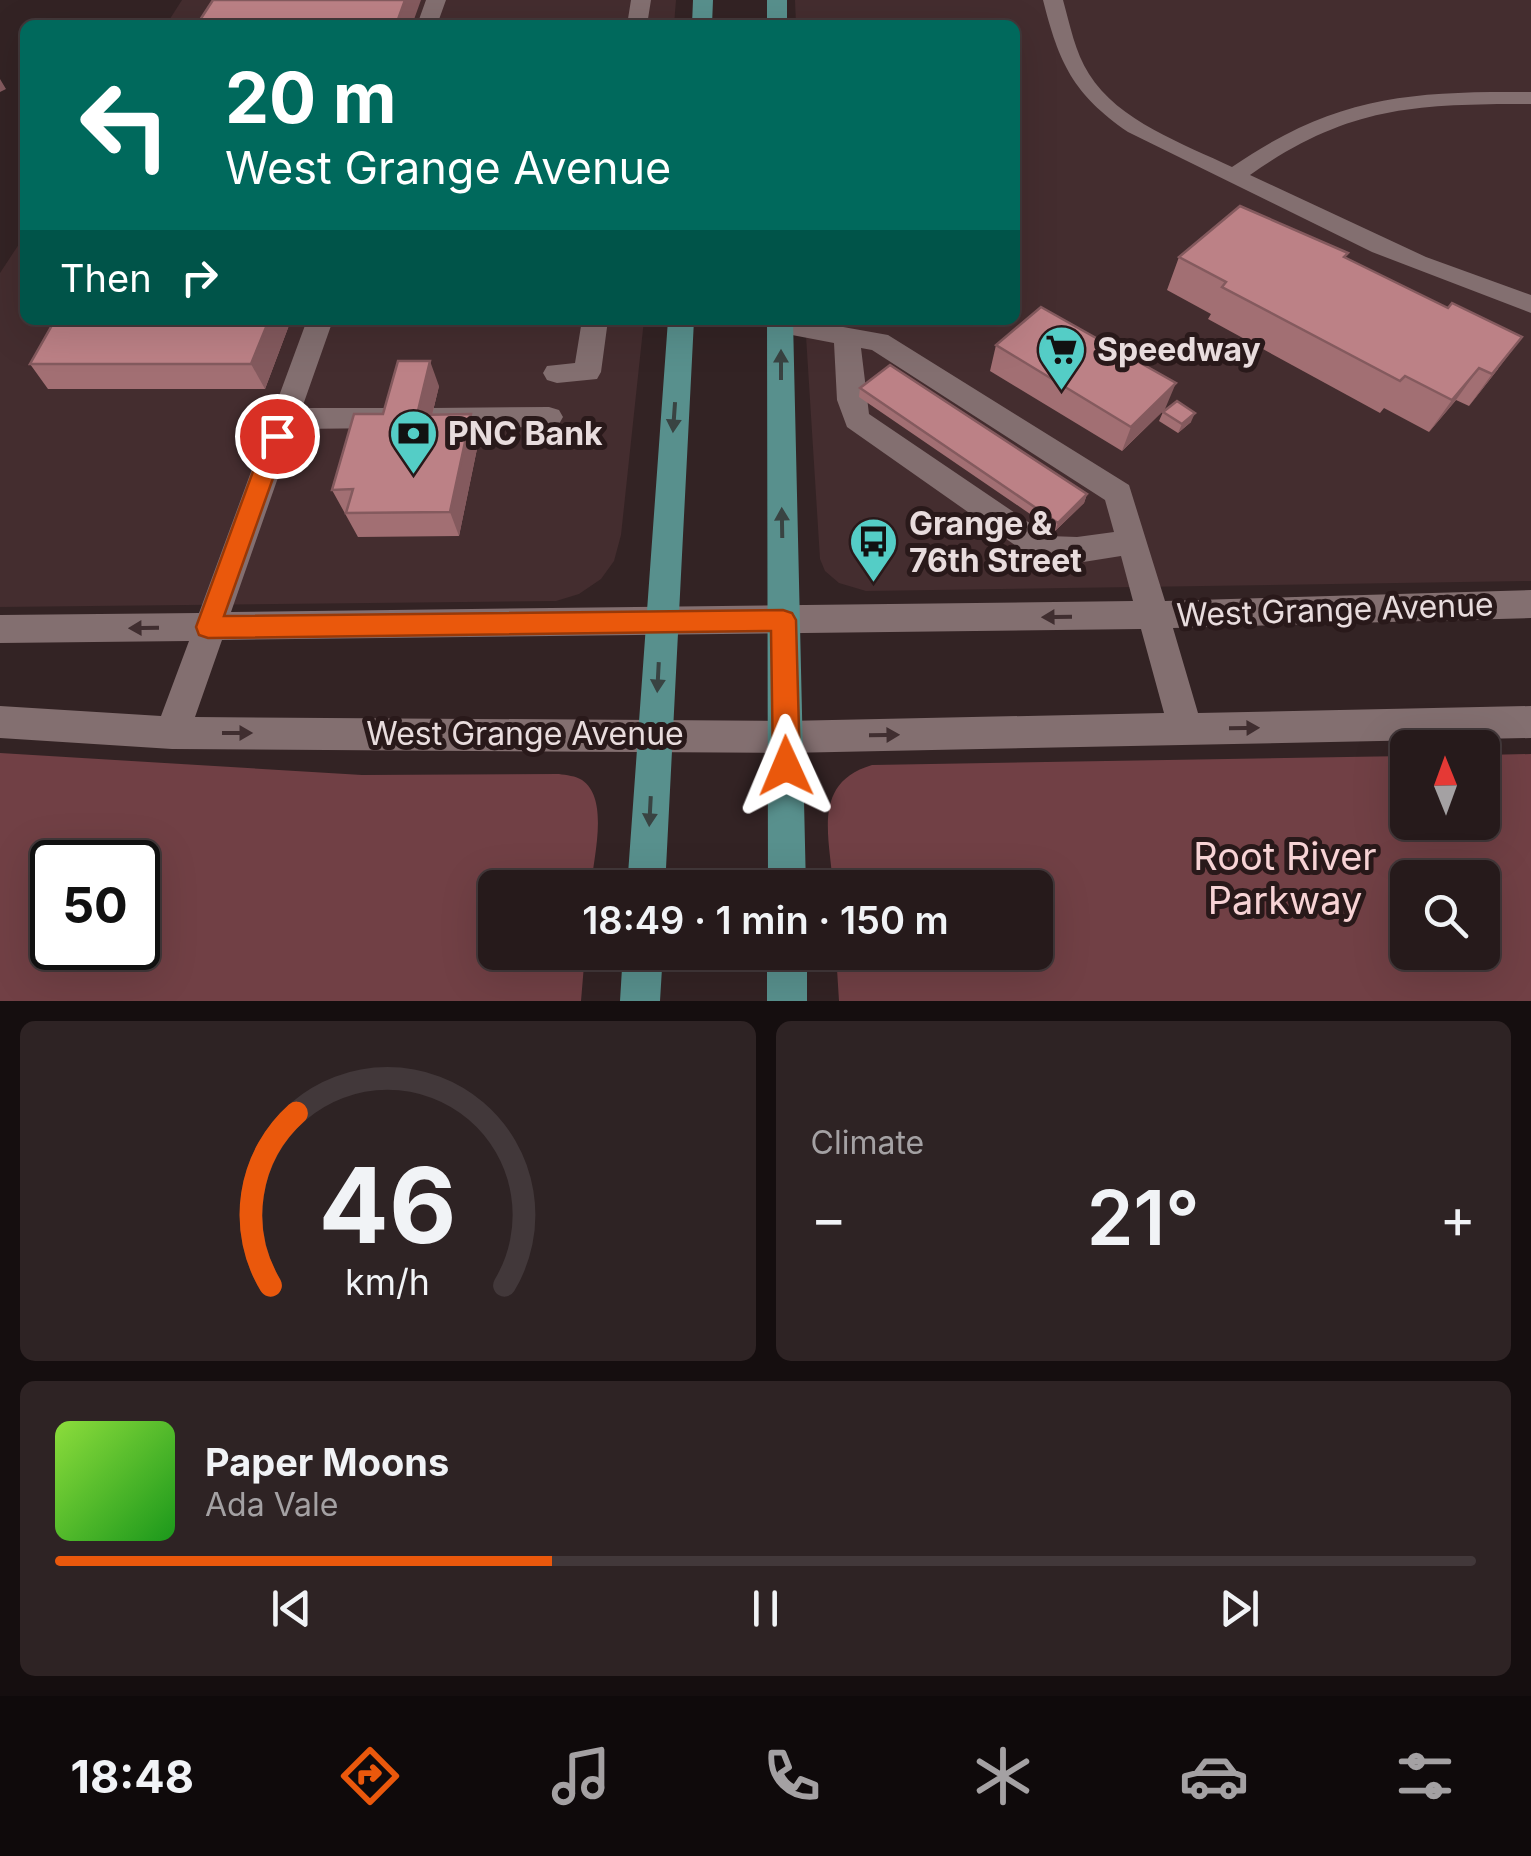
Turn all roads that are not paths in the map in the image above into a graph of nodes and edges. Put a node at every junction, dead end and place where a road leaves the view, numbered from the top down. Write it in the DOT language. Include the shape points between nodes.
graph roads {
  1 [pos="1053,0"];
  2 [pos="1531,98"];
  3 [pos="1234,176"];
  4 [pos="1531,304"];
  5 [pos="318,325"];
  6 [pos="594,325"];
  7 [pos="680,325"];
  8 [pos="780,325"];
  9 [pos="790,325"];
  10 [pos="847,336"];
  11 [pos="557,373"];
  12 [pos="399,418"];
  13 [pos="432,418"];
  14 [pos="549,418"];
  15 [pos="284,419"];
  16 [pos="1133,542"];
  17 [pos="1531,604"];
  18 [pos="1154,615"];
  19 [pos="661,620"];
  20 [pos="783,620"];
  21 [pos="208,627"];
  22 [pos="0,629"];
  23 [pos="0,722"];
  24 [pos="1531,722"];
  25 [pos="1186,730"];
  26 [pos="172,733"];
  27 [pos="654,734"];
  28 [pos="786,736"];
  29 [pos="647,870"];
  30 [pos="787,870"];
  31 [pos="642,970"];
  32 [pos="787,970"];
  33 [pos="640,1001"];
  34 [pos="787,1001"];
  1 -- 3 [label="street" via="1071,60 1105,103"];
  2 -- 3 [label="street" via="1419,99 1350,111 1280,141"];
  3 -- 4 [label="street" via="1445,276"];
  5 -- 15 [label="street"];
  6 -- 11 [label="street" via="586,372"];
  7 -- 19 [label="main road, one-way"];
  20 -- 8 [label="main road, one-way"];
  9 -- 10 [label="street"];
  10 -- 16 [label="street" via="879,342 1118,492"];
  10 -- 16 [label="street" via="848,400 857,420 1043,548"];
  12 -- 15 [label="street"];
  13 -- 14 [label="street"];
  15 -- 21 [label="street"];
  16 -- 18 [label="street"];
  17 -- 18 [label="street, West Grange Avenue"];
  18 -- 20 [label="street, West Grange Avenue, one-way"];
  18 -- 25 [label="street"];
  19 -- 20 [label="street, West Grange Avenue"];
  19 -- 21 [label="street, West Grange Avenue"];
  19 -- 27 [label="main road, one-way"];
  20 -- 28 [label="main road"];
  21 -- 22 [label="street, West Grange Avenue, one-way"];
  21 -- 26 [label="street"];
  23 -- 26 [label="street, West Grange Avenue"];
  25 -- 24 [label="street, West Grange Avenue, one-way"];
  28 -- 25 [label="street, West Grange Avenue, one-way"];
  26 -- 27 [label="street, West Grange Avenue, one-way"];
  27 -- 28 [label="street, West Grange Avenue"];
  27 -- 29 [label="main road, one-way"];
  28 -- 30 [label="main road"];
  31 -- 33 [label="main road"];
  32 -- 34 [label="main road"];
}
